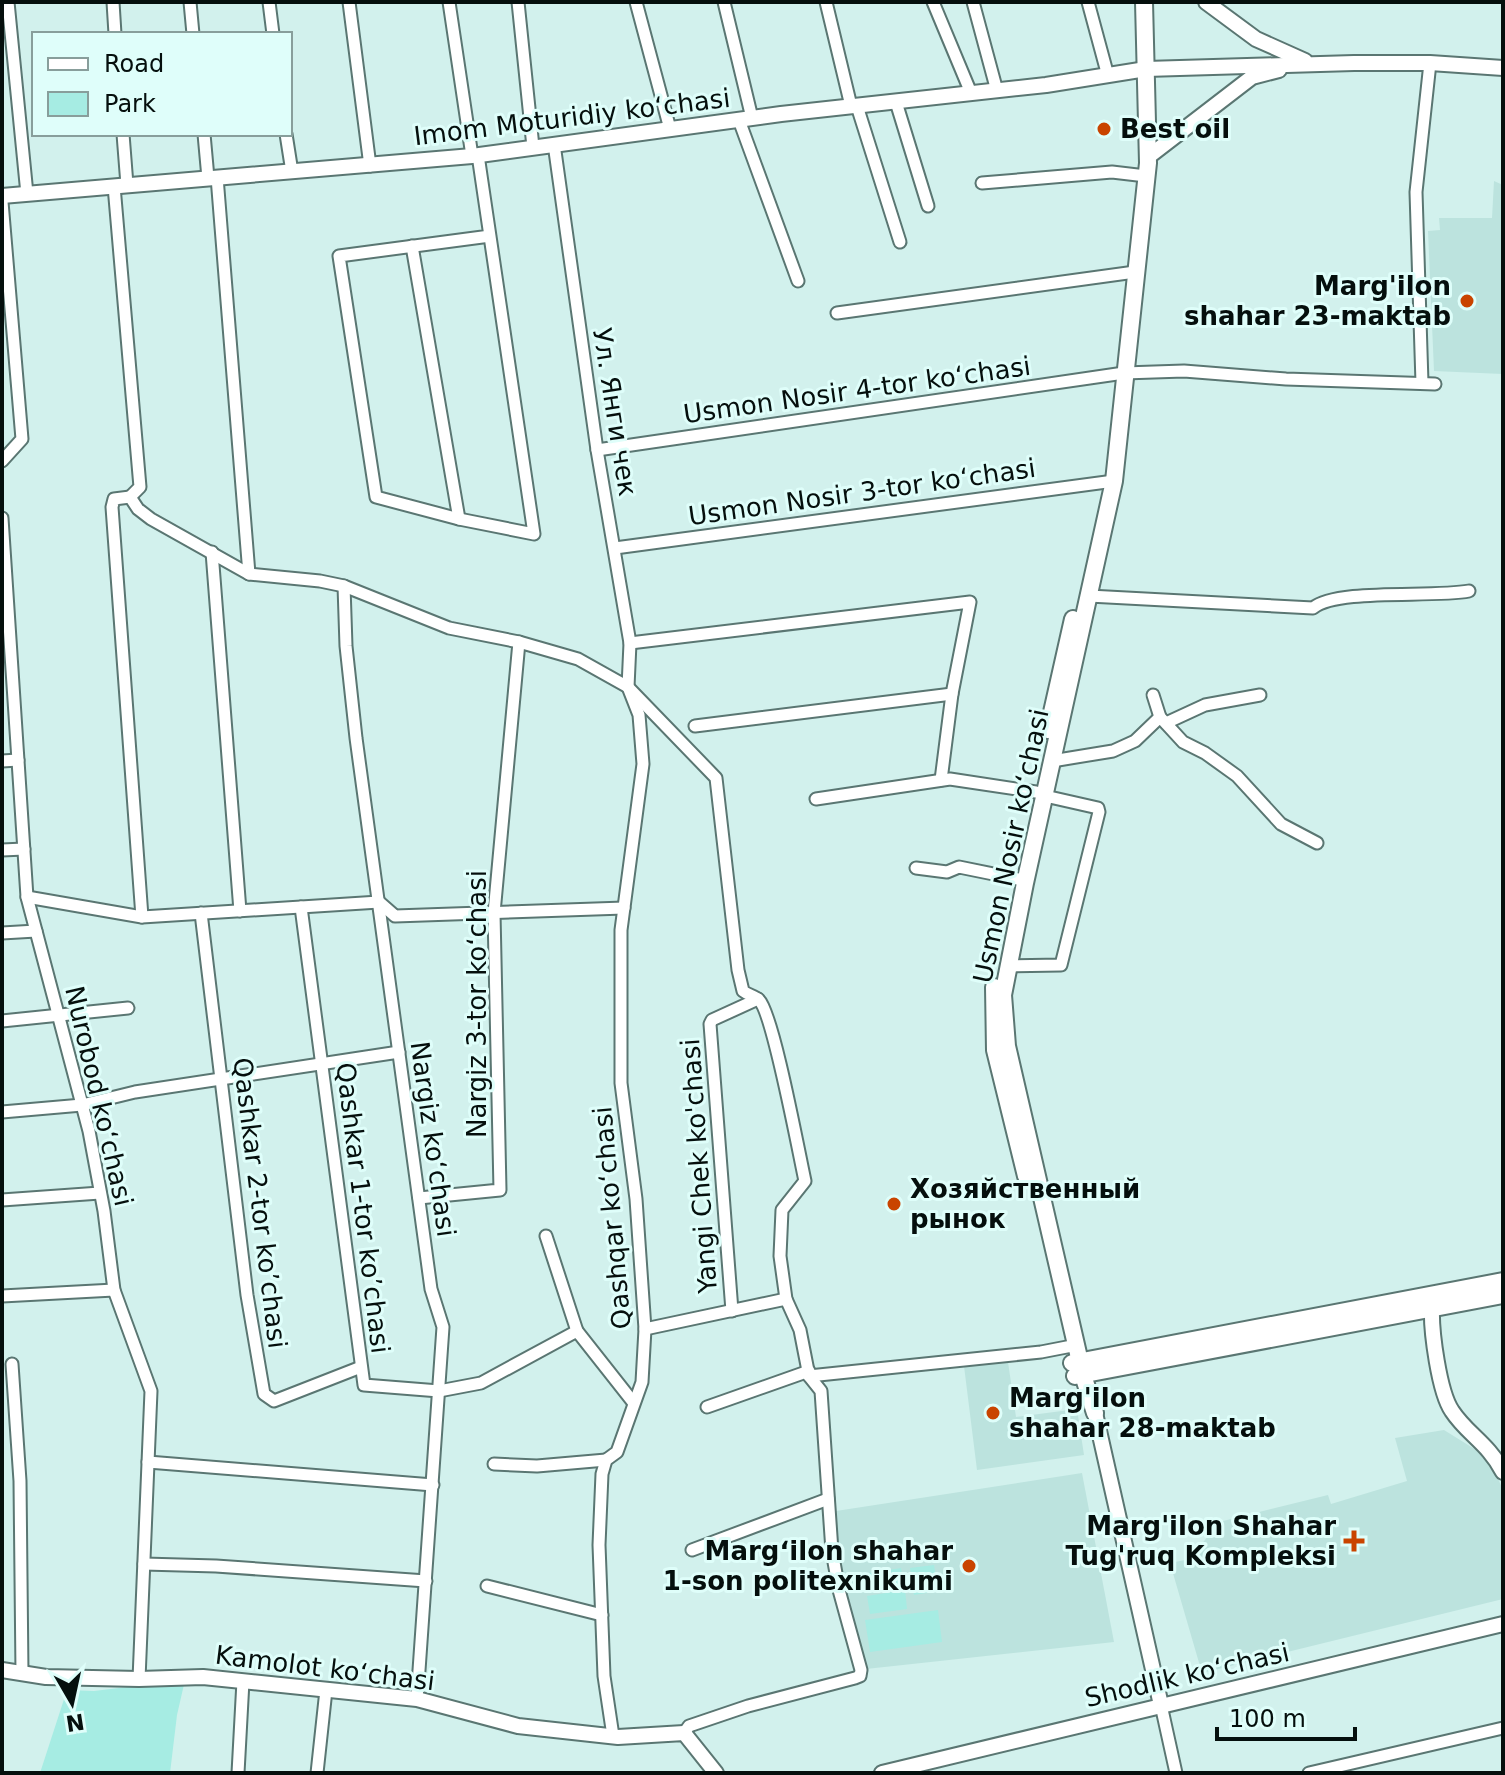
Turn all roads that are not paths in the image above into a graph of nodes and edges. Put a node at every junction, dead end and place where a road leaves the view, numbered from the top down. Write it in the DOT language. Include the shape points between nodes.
graph roads {
  1 [pos="8,2"];
  2 [pos="113,2"];
  3 [pos="190,2"];
  4 [pos="269,2"];
  5 [pos="349,2"];
  6 [pos="449,2"];
  7 [pos="518,2"];
  8 [pos="636,2"];
  9 [pos="724,2"];
  10 [pos="826,2"];
  11 [pos="933,2"];
  12 [pos="973,2"];
  13 [pos="1088,2"];
  14 [pos="1144,2"];
  15 [pos="1206,2"];
  16 [pos="115,32"];
  17 [pos="193,32"];
  18 [pos="273,32"];
  19 [pos="1309,63"];
  20 [pos="1430,63"];
  21 [pos="1503,68"];
  22 [pos="1146,69"];
  23 [pos="1108,76"];
  24 [pos="997,91"];
  25 [pos="971,93"];
  26 [pos="896,102"];
  27 [pos="854,106"];
  28 [pos="746,119"];
  29 [pos="670,129"];
  30 [pos="123,136"];
  31 [pos="204,136"];
  32 [pos="286,136"];
  33 [pos="554,144"];
  34 [pos="533,147"];
  35 [pos="475,155"];
  36 [pos="1148,157"];
  37 [pos="370,166"];
  38 [pos="292,172"];
  39 [pos="1146,176"];
  40 [pos="213,177"];
  41 [pos="982,183"];
  42 [pos="121,185"];
  43 [pos="27,194"];
  44 [pos="2,196"];
  45 [pos="2,202"];
  46 [pos="928,206"];
  47 [pos="490,236"];
  48 [pos="900,242"];
  49 [pos="412,246"];
  50 [pos="1135,272"];
  51 [pos="798,281"];
  52 [pos="837,313"];
  53 [pos="1124,373"];
  54 [pos="1422,383"];
  55 [pos="1435,384"];
  56 [pos="597,450"];
  57 [pos="2,461"];
  58 [pos="1111,476"];
  59 [pos="130,497"];
  60 [pos="2,518"];
  61 [pos="459,519"];
  62 [pos="615,548"];
  63 [pos="212,552"];
  64 [pos="249,574"];
  65 [pos="4,578"];
  66 [pos="344,586"];
  67 [pos="1469,591"];
  68 [pos="1089,596"];
  69 [pos="519,642"];
  70 [pos="630,643"];
  71 [pos="7,668"];
  72 [pos="628,687"];
  73 [pos="952,694"];
  74 [pos="1153,695"];
  75 [pos="1260,695"];
  76 [pos="1163,720"];
  77 [pos="695,726"];
  78 [pos="18,760"];
  79 [pos="2,761"];
  80 [pos="1052,761"];
  81 [pos="941,780"];
  82 [pos="1040,794"];
  83 [pos="816,799"];
  84 [pos="1032,834"];
  85 [pos="1317,843"];
  86 [pos="24,849"];
  87 [pos="2,850"];
  88 [pos="916,868"];
  89 [pos="1018,879"];
  90 [pos="27,897"];
  91 [pos="379,902"];
  92 [pos="301,907"];
  93 [pos="624,908"];
  94 [pos="240,911"];
  95 [pos="201,913"];
  96 [pos="494,913"];
  97 [pos="142,917"];
  98 [pos="36,931"];
  99 [pos="2,933"];
  100 [pos="1009,966"];
  101 [pos="758,999"];
  102 [pos="128,1008"];
  103 [pos="59,1016"];
  104 [pos="2,1021"];
  105 [pos="399,1052"];
  106 [pos="321,1063"];
  107 [pos="221,1079"];
  108 [pos="82,1105"];
  109 [pos="2,1112"];
  110 [pos="100,1193"];
  111 [pos="419,1198"];
  112 [pos="2,1200"];
  113 [pos="546,1236"];
  114 [pos="1503,1281"];
  115 [pos="114,1290"];
  116 [pos="1503,1295"];
  117 [pos="2,1296"];
  118 [pos="786,1299"];
  119 [pos="1433,1301"];
  120 [pos="732,1311"];
  121 [pos="645,1329"];
  122 [pos="577,1331"];
  123 [pos="1076,1361"];
  124 [pos="12,1364"];
  125 [pos="361,1367"];
  126 [pos="809,1373"];
  127 [pos="439,1391"];
  128 [pos="633,1402"];
  129 [pos="707,1407"];
  130 [pos="1095,1413"];
  131 [pos="606,1460"];
  132 [pos="148,1462"];
  133 [pos="494,1464"];
  134 [pos="1503,1472"];
  135 [pos="433,1485"];
  136 [pos="828,1499"];
  137 [pos="692,1550"];
  138 [pos="144,1564"];
  139 [pos="426,1581"];
  140 [pos="487,1586"];
  141 [pos="602,1615"];
  142 [pos="1503,1624"];
  143 [pos="2,1670"];
  144 [pos="22,1673"];
  145 [pos="139,1679"];
  146 [pos="243,1681"];
  147 [pos="326,1690"];
  148 [pos="417,1699"];
  149 [pos="1161,1705"];
  150 [pos="1503,1728"];
  151 [pos="684,1733"];
  152 [pos="613,1736"];
  153 [pos="919,1769"];
  154 [pos="238,1773"];
  155 [pos="317,1773"];
  156 [pos="716,1773"];
  157 [pos="882,1773"];
  158 [pos="1176,1773"];
  159 [pos="1309,1773"];
  1 -- 43 [label="street"];
  2 -- 16 [label="street"];
  3 -- 17 [label="street"];
  4 -- 18 [label="street"];
  5 -- 37 [label="street"];
  6 -- 35 [label="street"];
  7 -- 34 [label="street"];
  8 -- 29 [label="street"];
  9 -- 28 [label="street"];
  10 -- 27 [label="street"];
  11 -- 25 [label="street"];
  12 -- 24 [label="street"];
  13 -- 23 [label="street"];
  14 -- 22 [label="main road, Usmon Nosir ko‘chasi"];
  15 -- 19 [label="street" via="1256,39"];
  19 -- 20 [label="street"];
  19 -- 22 [label="street, Imom Moturidiy koʻchasi"];
  19 -- 36 [label="street" via="1252,77"];
  20 -- 21 [label="street"];
  20 -- 54 [label="street" via="1416,192"];
  22 -- 23 [label="street, Imom Moturidiy koʻchasi"];
  22 -- 36 [label="main road, Usmon Nosir ko‘chasi"];
  23 -- 24 [label="street, Imom Moturidiy koʻchasi"];
  24 -- 25 [label="street, Imom Moturidiy koʻchasi"];
  25 -- 26 [label="street, Imom Moturidiy koʻchasi"];
  26 -- 27 [label="street, Imom Moturidiy koʻchasi"];
  26 -- 46 [label="street"];
  27 -- 28 [label="street, Imom Moturidiy koʻchasi"];
  27 -- 48 [label="street"];
  28 -- 29 [label="street, Imom Moturidiy koʻchasi"];
  28 -- 51 [label="street"];
  29 -- 33 [label="street, Imom Moturidiy koʻchasi"];
  30 -- 42 [label="street"];
  31 -- 40 [label="street"];
  32 -- 38 [label="street"];
  33 -- 34 [label="street, Imom Moturidiy koʻchasi"];
  33 -- 56 [label="street, Ул. Янги чек"];
  34 -- 35 [label="street, Imom Moturidiy koʻchasi"];
  35 -- 37 [label="street, Imom Moturidiy koʻchasi"];
  35 -- 47 [label="street"];
  36 -- 39 [label="main road, Usmon Nosir ko‘chasi"];
  37 -- 38 [label="street, Imom Moturidiy koʻchasi"];
  38 -- 40 [label="street, Imom Moturidiy koʻchasi"];
  39 -- 41 [label="street" via="1112,172"];
  39 -- 50 [label="main road, Usmon Nosir ko‘chasi"];
  40 -- 42 [label="street, Imom Moturidiy koʻchasi"];
  40 -- 64 [label="street"];
  42 -- 43 [label="street, Imom Moturidiy koʻchasi"];
  42 -- 59 [label="street" via="140,487"];
  43 -- 44 [label="street, Imom Moturidiy koʻchasi"];
  45 -- 57 [label="street" via="22,439"];
  47 -- 49 [label="street"];
  47 -- 61 [label="street" via="534,534"];
  49 -- 61 [label="street"];
  49 -- 61 [label="street" via="339,256 376,497"];
  50 -- 52 [label="street"];
  50 -- 53 [label="main road, Usmon Nosir ko‘chasi"];
  53 -- 54 [label="street, Usmon Nosir 4-tor koʻchasi" via="1184,371"];
  53 -- 56 [label="street, Usmon Nosir 4-tor koʻchasi"];
  53 -- 58 [label="main road, Usmon Nosir ko‘chasi"];
  54 -- 55 [label="street, Usmon Nosir 4-tor koʻchasi"];
  56 -- 62 [label="street, Ул. Янги чек"];
  58 -- 62 [label="street, Usmon Nosir 3-tor koʻchasi"];
  58 -- 68 [label="main road, Usmon Nosir ko‘chasi"];
  58 -- 82 [label="main road, Usmon Nosir ko‘chasi"];
  59 -- 63 [label="street" via="151,519"];
  59 -- 97 [label="street" via="118,496 112,507"];
  60 -- 65 [label="street, Nurobod koʻchasi"];
  62 -- 70 [label="street, Ул. Янги чек"];
  63 -- 64 [label="street"];
  63 -- 94 [label="street"];
  64 -- 66 [label="street"];
  65 -- 71 [label="street, Nurobod koʻchasi"];
  66 -- 69 [label="street" via="449,628"];
  66 -- 91 [label="street, Nargiz koʻchasi" via="356,738"];
  67 -- 68 [label="street" via="1321,601 1313,608"];
  68 -- 80 [label="main road, Usmon Nosir ko‘chasi"];
  69 -- 72 [label="street" via="578,659"];
  69 -- 96 [label="street, Nargiz 3-tor koʻchasi"];
  70 -- 72 [label="street, Ул. Янги чек"];
  70 -- 73 [label="street" via="970,602"];
  71 -- 78 [label="street, Nurobod koʻchasi"];
  72 -- 93 [label="street, Qashqar koʻchasi" via="639,715 643,764"];
  72 -- 101 [label="street" via="716,778 738,970 743,991"];
  73 -- 77 [label="street"];
  73 -- 81 [label="street"];
  74 -- 76 [label="street"];
  75 -- 76 [label="street" via="1205,705"];
  76 -- 80 [label="street" via="1113,751"];
  76 -- 85 [label="street" via="1183,742 1237,776 1281,824"];
  78 -- 79 [label="street"];
  78 -- 86 [label="street, Nurobod koʻchasi"];
  80 -- 82 [label="main road, Usmon Nosir ko‘chasi"];
  81 -- 82 [label="street"];
  81 -- 83 [label="street"];
  82 -- 84 [label="main road, Usmon Nosir ko‘chasi"];
  82 -- 100 [label="street" via="1099,812 1061,965"];
  84 -- 89 [label="main road, Usmon Nosir ko‘chasi"];
  84 -- 100 [label="main road, Usmon Nosir ko‘chasi"];
  86 -- 87 [label="street"];
  86 -- 90 [label="street, Nurobod koʻchasi"];
  88 -- 89 [label="street" via="947,872 959,867"];
  89 -- 123 [label="main road, Usmon Nosir ko‘chasi" via="994,988 995,1050"];
  90 -- 97 [label="street"];
  90 -- 98 [label="street, Nurobod koʻchasi"];
  91 -- 92 [label="street"];
  91 -- 96 [label="street" via="395,916"];
  91 -- 105 [label="street, Nargiz koʻchasi"];
  92 -- 94 [label="street"];
  92 -- 106 [label="street, Qashkar 1-tor koʼchasi"];
  93 -- 96 [label="street"];
  93 -- 121 [label="street, Qashqar koʻchasi" via="621,1083"];
  94 -- 95 [label="street"];
  95 -- 97 [label="street"];
  95 -- 107 [label="street, Qashkar 2-tor koʼchasi"];
  96 -- 111 [label="street, Nargiz 3-tor koʻchasi" via="500,1190"];
  98 -- 99 [label="street"];
  98 -- 103 [label="street, Nurobod koʻchasi"];
  100 -- 123 [label="main road, Usmon Nosir ko‘chasi" via="1003,995 1007,1046"];
  101 -- 118 [label="street" via="786,1089 805,1181 782,1210 780,1256"];
  101 -- 120 [label="street, Yangi Chek ko'chasi" via="710,1024"];
  102 -- 103 [label="street"];
  103 -- 104 [label="street"];
  103 -- 108 [label="street, Nurobod koʻchasi"];
  105 -- 106 [label="street"];
  105 -- 111 [label="street, Nargiz koʻchasi"];
  106 -- 107 [label="street"];
  106 -- 125 [label="street, Qashkar 1-tor koʼchasi"];
  107 -- 108 [label="street"];
  107 -- 125 [label="street, Qashkar 2-tor koʼchasi" via="264,1394 274,1401"];
  108 -- 109 [label="street"];
  108 -- 110 [label="street, Nurobod koʻchasi"];
  110 -- 112 [label="street"];
  110 -- 115 [label="street, Nurobod koʻchasi"];
  111 -- 127 [label="street, Nargiz koʻchasi" via="431,1289 443,1327"];
  113 -- 122 [label="street"];
  114 -- 119 [label="main road"];
  115 -- 117 [label="street"];
  115 -- 132 [label="street, Nurobod koʻchasi" via="151,1391"];
  116 -- 119 [label="main road"];
  118 -- 120 [label="street"];
  118 -- 126 [label="street" via="800,1330"];
  119 -- 123 [label="main road"];
  119 -- 134 [label="street" via="1436,1359 1451,1410 1493,1453"];
  120 -- 121 [label="street"];
  121 -- 128 [label="street, Qashqar koʻchasi" via="642,1382"];
  122 -- 127 [label="street, Qashkar 1-tor koʼchasi" via="481,1383"];
  122 -- 128 [label="street"];
  123 -- 126 [label="street"];
  123 -- 130 [label="main road, Usmon Nosir ko‘chasi"];
  124 -- 144 [label="street" via="20,1481"];
  125 -- 127 [label="street, Qashkar 1-tor koʼchasi" via="364,1385"];
  126 -- 129 [label="street"];
  126 -- 136 [label="street" via="821,1391"];
  127 -- 135 [label="street, Nargiz koʻchasi"];
  128 -- 131 [label="street, Qashqar koʻchasi" via="617,1452"];
  130 -- 149 [label="street, Usmon Nosir ko‘chasi"];
  131 -- 133 [label="street"];
  131 -- 141 [label="street, Qashqar koʻchasi" via="599,1545"];
  132 -- 135 [label="street"];
  132 -- 138 [label="street, Nurobod koʻchasi"];
  135 -- 139 [label="street, Nargiz koʻchasi"];
  136 -- 137 [label="street"];
  136 -- 151 [label="street" via="832,1551 860,1676 748,1706 689,1726"];
  138 -- 139 [label="street"];
  138 -- 145 [label="street, Nurobod koʻchasi"];
  139 -- 148 [label="street, Nargiz koʻchasi"];
  140 -- 141 [label="street"];
  141 -- 152 [label="street, Qashqar koʻchasi"];
  142 -- 149 [label="street, Shodlik koʻchasi"];
  143 -- 144 [label="street, Kamolot koʻchasi"];
  144 -- 145 [label="street, Kamolot koʻchasi"];
  145 -- 146 [label="street, Kamolot koʻchasi"];
  146 -- 147 [label="street, Kamolot koʻchasi"];
  146 -- 154 [label="street"];
  147 -- 148 [label="street, Kamolot koʻchasi"];
  147 -- 155 [label="street"];
  148 -- 152 [label="street, Kamolot koʻchasi" via="518,1726"];
  149 -- 153 [label="street, Shodlik koʻchasi"];
  149 -- 158 [label="street"];
  150 -- 159 [label="street"];
  151 -- 152 [label="street, Kamolot koʻchasi"];
  151 -- 156 [label="street"];
  153 -- 157 [label="street, Shodlik koʻchasi"];
}
